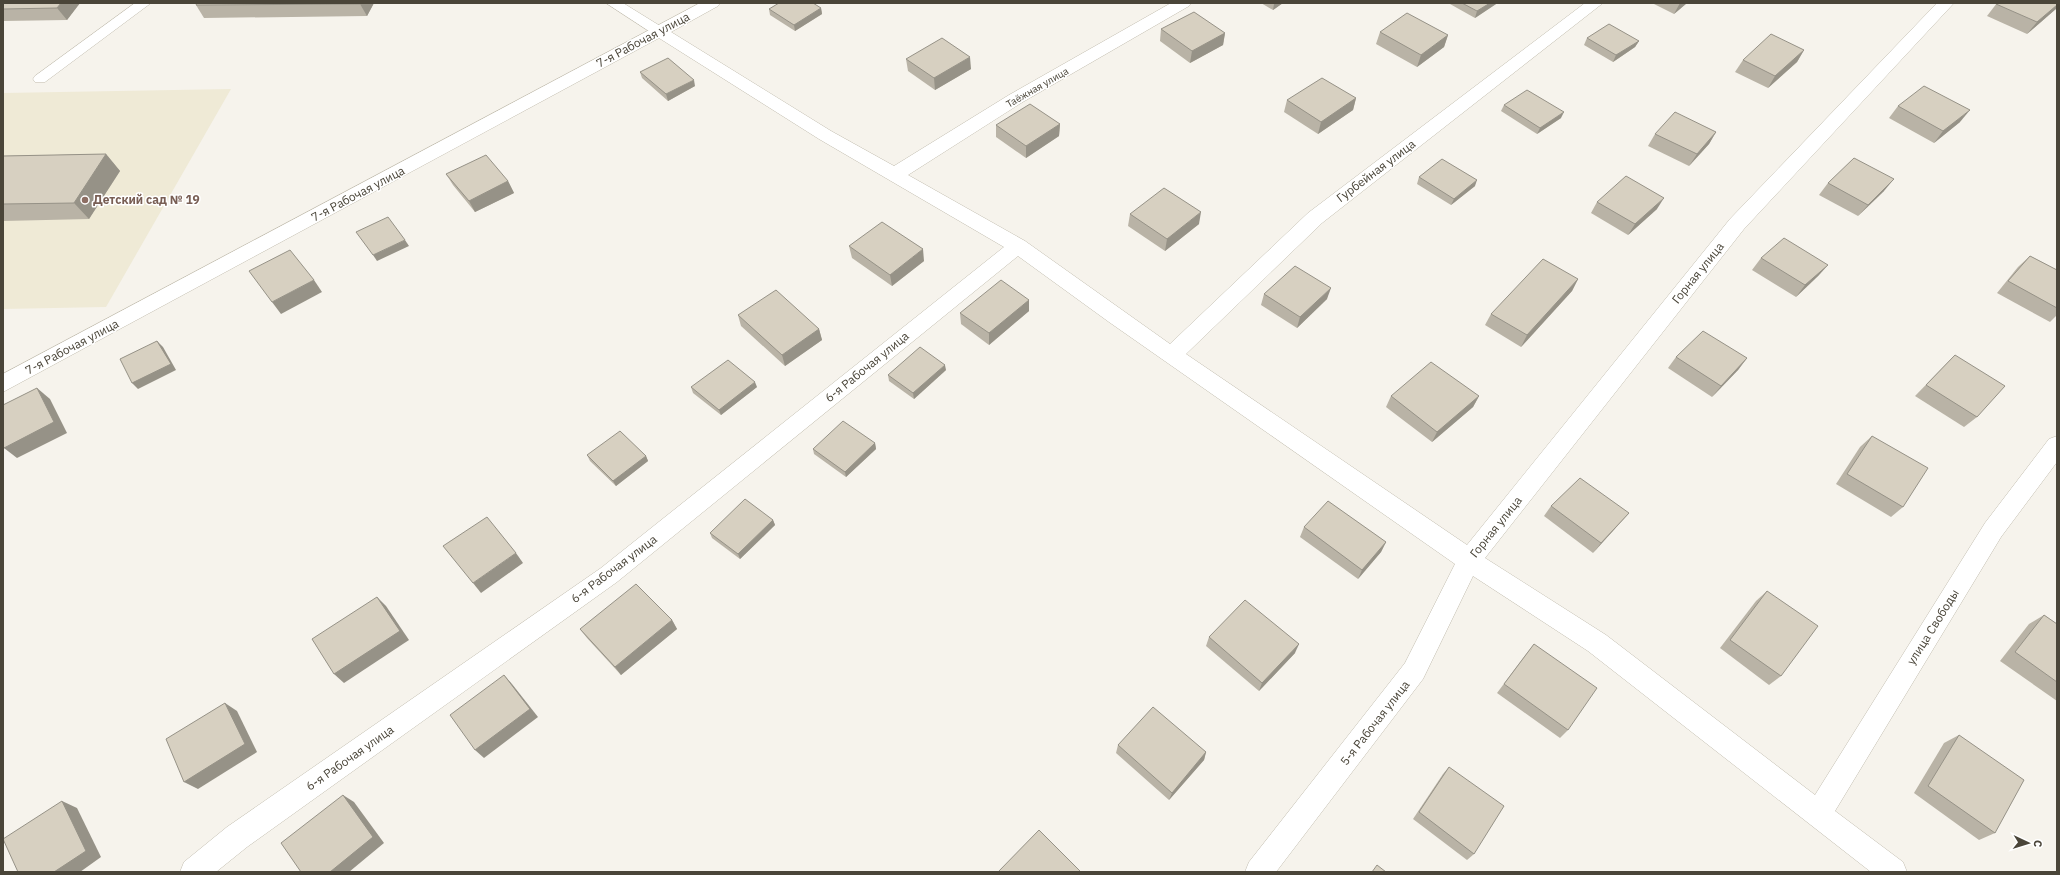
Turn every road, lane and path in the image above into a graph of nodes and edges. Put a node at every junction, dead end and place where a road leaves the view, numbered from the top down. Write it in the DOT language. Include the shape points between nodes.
graph roads {
  1 [pos="144,3"];
  2 [pos="613,3"];
  3 [pos="712,3"];
  4 [pos="1183,3"];
  5 [pos="1595,3"];
  6 [pos="1946,3"];
  7 [pos="660,32"];
  8 [pos="40,79"];
  9 [pos="894,175"];
  10 [pos="1018,246"];
  11 [pos="1172,355"];
  12 [pos="3,384"];
  13 [pos="2057,445"];
  14 [pos="1469,560"];
  15 [pos="1818,814"];
  16 [pos="194,872"];
  17 [pos="1259,872"];
  18 [pos="1893,872"];
  1 -- 8 [label="lane"];
  2 -- 7 [label="lane"];
  3 -- 7 [label="street, 7-я Рабочая улица"];
  4 -- 9 [label="street, Таёжная улица" via="1015,99"];
  5 -- 11 [label="street, Гурбейная улица" via="1315,218"];
  6 -- 14 [label="street, Горная улица" via="1737,224"];
  7 -- 9 [label="street"];
  7 -- 12 [label="street, 7-я Рабочая улица"];
  9 -- 10 [label="street"];
  10 -- 11 [label="street"];
  10 -- 16 [label="street, 6-я Рабочая улица" via="609,575 237,837"];
  11 -- 14 [label="street"];
  13 -- 15 [label="street, улица Свободы" via="1993,530"];
  14 -- 15 [label="street" via="1597,643"];
  14 -- 17 [label="street, 5-я Рабочая улица" via="1414,671"];
  15 -- 18 [label="street"];
}
